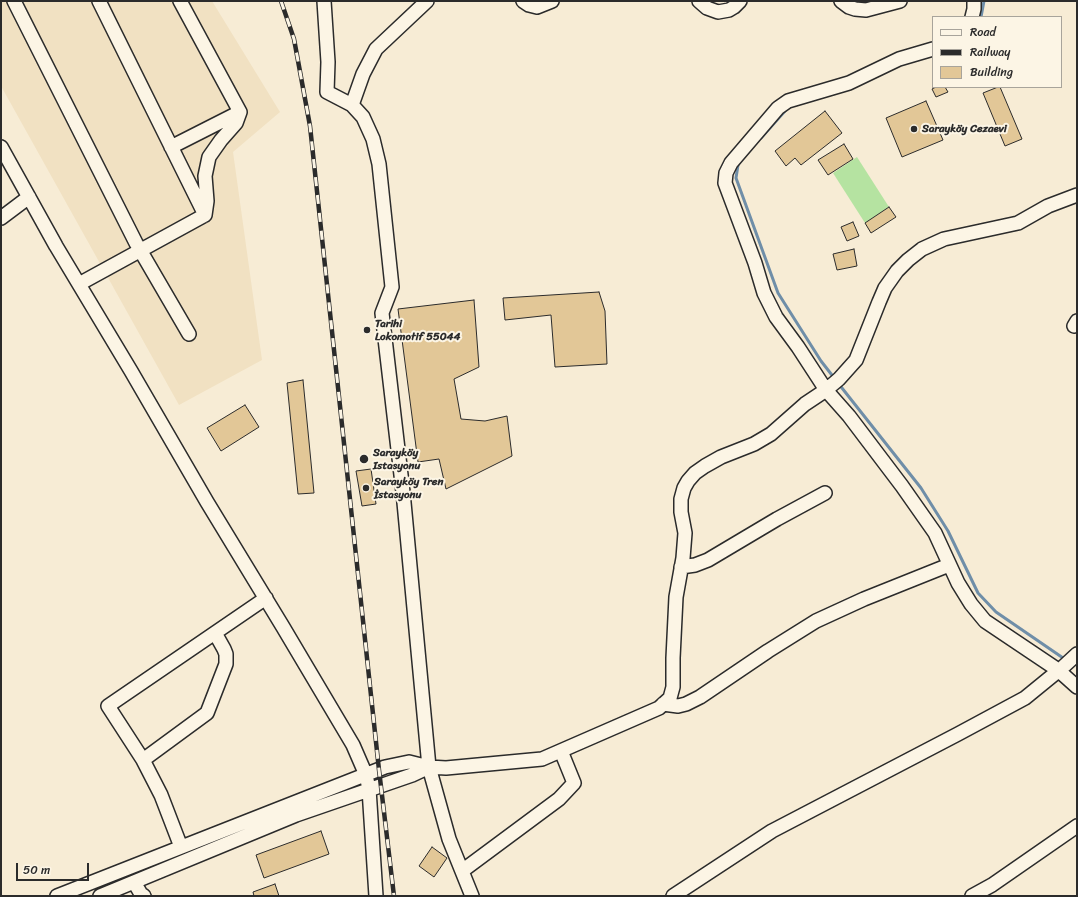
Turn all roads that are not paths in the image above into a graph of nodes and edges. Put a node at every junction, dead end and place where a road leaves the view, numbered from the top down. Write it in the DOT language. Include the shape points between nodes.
graph roads {
  1 [pos="14,1"];
  2 [pos="99,1"];
  3 [pos="180,1"];
  4 [pos="324,1"];
  5 [pos="427,1"];
  6 [pos="523,1"];
  7 [pos="552,1"];
  8 [pos="699,1"];
  9 [pos="740,1"];
  10 [pos="842,1"];
  11 [pos="900,1"];
  12 [pos="974,1"];
  13 [pos="972,16"];
  14 [pos="932,48"];
  15 [pos="352,105"];
  16 [pos="240,112"];
  17 [pos="1,147"];
  18 [pos="171,147"];
  19 [pos="1077,195"];
  20 [pos="29,197"];
  21 [pos="205,215"];
  22 [pos="1,218"];
  23 [pos="140,251"];
  24 [pos="79,284"];
  25 [pos="189,334"];
  26 [pos="831,385"];
  27 [pos="825,493"];
  28 [pos="949,565"];
  29 [pos="681,567"];
  30 [pos="266,598"];
  31 [pos="215,633"];
  32 [pos="1070,661"];
  33 [pos="1077,687"];
  34 [pos="663,704"];
  35 [pos="561,751"];
  36 [pos="143,760"];
  37 [pos="430,768"];
  38 [pos="366,775"];
  39 [pos="369,789"];
  40 [pos="1077,826"];
  41 [pos="181,847"];
  42 [pos="462,871"];
  43 [pos="134,882"];
  44 [pos="57,896"];
  45 [pos="100,896"];
  46 [pos="144,896"];
  47 [pos="376,896"];
  48 [pos="472,896"];
  49 [pos="673,896"];
  50 [pos="972,896"];
  1 -- 23 [label="street"];
  2 -- 18 [label="street"];
  3 -- 16 [label="street"];
  4 -- 15 [label="street" via="327,92"];
  5 -- 15 [label="street" via="376,49 363,74"];
  6 -- 7 [label="street" via="538,7"];
  8 -- 9 [label="street" via="707,8 718,12 729,10"];
  10 -- 11 [label="street" via="849,7 866,10"];
  12 -- 13 [label="street"];
  14 -- 26 [label="street" via="899,59 849,83 788,101 778,108 731,163 726,174 726,187 753,256 764,293 776,317"];
  15 -- 37 [label="street" via="363,117 373,139 380,172 392,287 382,313 403,492"];
  16 -- 18 [label="street"];
  16 -- 21 [label="street" via="236,124 209,157 205,176"];
  17 -- 20 [label="street"];
  18 -- 21 [label="street"];
  19 -- 26 [label="street" via="1048,206 1018,223 944,239 922,249 897,271 885,288 856,360"];
  20 -- 22 [label="street"];
  20 -- 24 [label="street"];
  21 -- 23 [label="street"];
  23 -- 24 [label="street"];
  23 -- 25 [label="street"];
  24 -- 30 [label="street"];
  26 -- 28 [label="street" via="849,416 935,533"];
  26 -- 29 [label="street" via="771,434 704,466 688,481 681,499 685,533"];
  27 -- 29 [label="street" via="708,560"];
  28 -- 32 [label="street" via="964,594 985,621"];
  28 -- 34 [label="street" via="816,621 686,704"];
  29 -- 34 [label="street" via="676,597 673,687 670,698"];
  30 -- 31 [label="street"];
  30 -- 38 [label="street" via="353,745"];
  31 -- 36 [label="street" via="226,654 226,664 207,713"];
  31 -- 36 [label="street" via="108,706"];
  32 -- 33 [label="street"];
  32 -- 49 [label="street" via="1025,698 772,831"];
  34 -- 35 [label="street"];
  35 -- 37 [label="street" via="542,759"];
  35 -- 42 [label="street" via="574,783 559,799"];
  36 -- 41 [label="street" via="161,795"];
  37 -- 38 [label="street" via="409,762 385,767"];
  37 -- 39 [label="street"];
  37 -- 42 [label="street" via="449,839"];
  38 -- 39 [label="street"];
  38 -- 41 [label="street"];
  39 -- 43 [label="street" via="296,815"];
  39 -- 47 [label="street"];
  40 -- 50 [label="street"];
  41 -- 44 [label="street"];
  42 -- 48 [label="street"];
  43 -- 45 [label="street"];
  43 -- 46 [label="street"];
}
